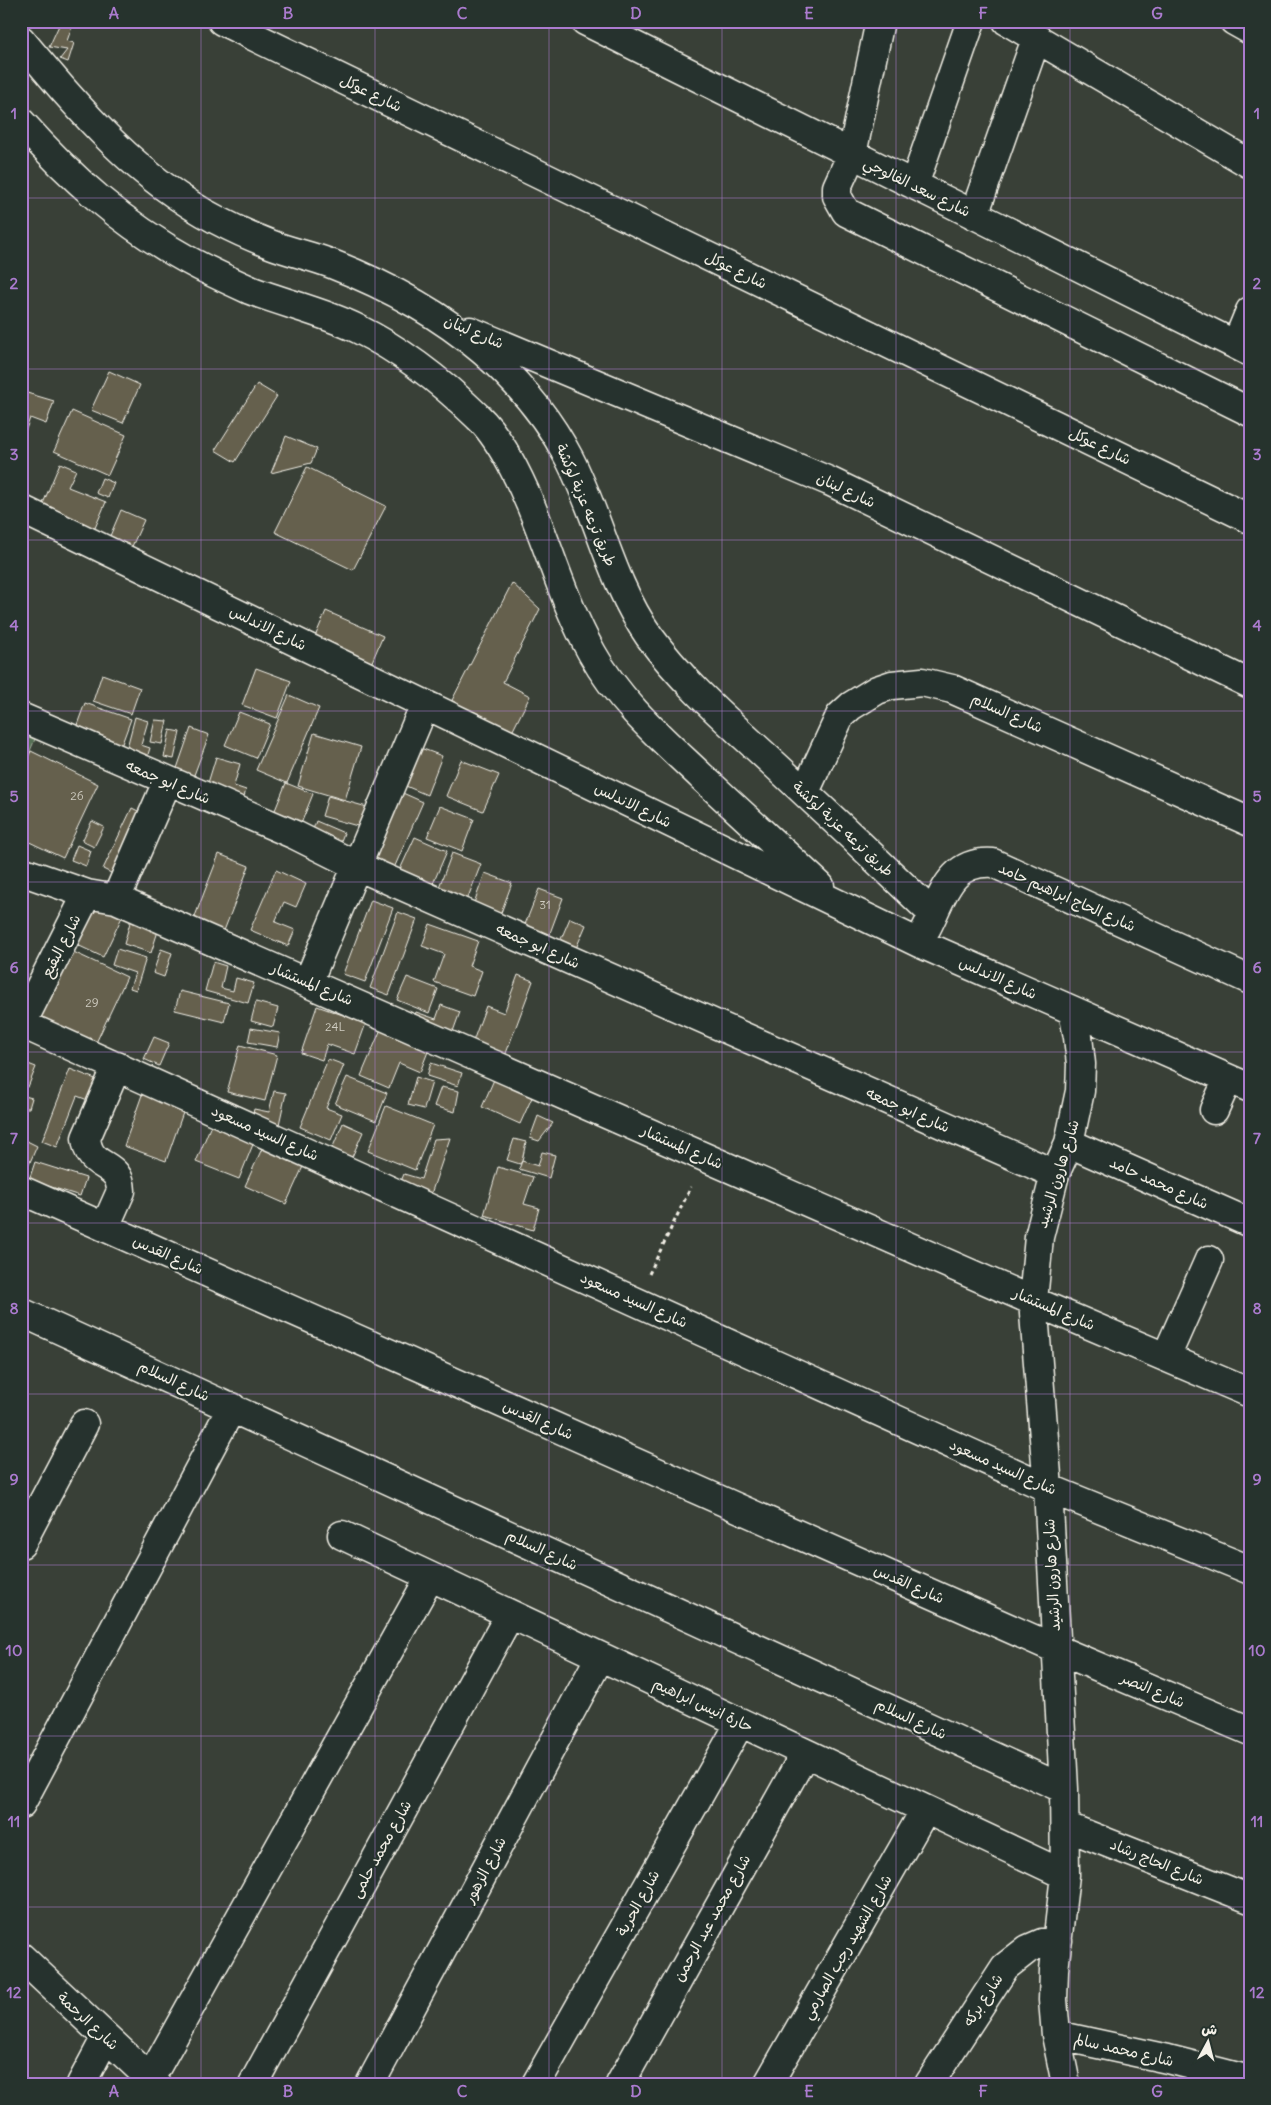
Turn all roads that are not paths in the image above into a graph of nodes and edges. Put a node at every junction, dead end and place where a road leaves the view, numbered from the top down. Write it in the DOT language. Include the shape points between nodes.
graph roads {
  1 [pos="222,21"];
  2 [pos="585,21"];
  3 [pos="880,21"];
  4 [pos="971,21"];
  5 [pos="1007,21"];
  6 [pos="1234,21"];
  7 [pos="615,28"];
  8 [pos="1250,30"];
  9 [pos="1036,39"];
  10 [pos="21,40"];
  11 [pos="21,122"];
  12 [pos="852,154"];
  13 [pos="1250,164"];
  14 [pos="914,185"];
  15 [pos="974,215"];
  16 [pos="1250,311"];
  17 [pos="434,316"];
  18 [pos="1243,348"];
  19 [pos="1250,412"];
  20 [pos="21,509"];
  21 [pos="1250,519"];
  22 [pos="1250,684"];
  23 [pos="425,704"];
  24 [pos="21,717"];
  25 [pos="167,782"];
  26 [pos="805,792"];
  27 [pos="1250,822"];
  28 [pos="357,866"];
  29 [pos="21,871"];
  30 [pos="86,894"];
  31 [pos="116,899"];
  32 [pos="841,906"];
  33 [pos="933,914"];
  34 [pos="919,943"];
  35 [pos="1250,980"];
  36 [pos="308,982"];
  37 [pos="1073,1011"];
  38 [pos="22,1024"];
  39 [pos="117,1066"];
  40 [pos="1239,1083"];
  41 [pos="1214,1110"];
  42 [pos="1069,1143"];
  43 [pos="1055,1174"];
  44 [pos="21,1190"];
  45 [pos="1250,1223"];
  46 [pos="105,1227"];
  47 [pos="1210,1260"];
  48 [pos="1033,1301"];
  49 [pos="21,1312"];
  50 [pos="1166,1357"];
  51 [pos="1250,1393"];
  52 [pos="232,1408"];
  53 [pos="84,1424"];
  54 [pos="1048,1488"];
  55 [pos="342,1535"];
  56 [pos="21,1544"];
  57 [pos="1250,1570"];
  58 [pos="430,1577"];
  59 [pos="510,1614"];
  60 [pos="1056,1649"];
  61 [pos="600,1657"];
  62 [pos="740,1722"];
  63 [pos="1250,1731"];
  64 [pos="805,1753"];
  65 [pos="1064,1789"];
  66 [pos="21,1804"];
  67 [pos="925,1810"];
  68 [pos="1065,1826"];
  69 [pos="1065,1875"];
  70 [pos="1250,1899"];
  71 [pos="1058,1941"];
  72 [pos="24,1966"];
  73 [pos="1056,2035"];
  74 [pos="106,2037"];
  75 [pos="1250,2080"];
  76 [pos="153,2081"];
  77 [pos="81,2084"];
  78 [pos="253,2084"];
  79 [pos="370,2084"];
  80 [pos="536,2084"];
  81 [pos="620,2084"];
  82 [pos="768,2084"];
  83 [pos="929,2084"];
  84 [pos="1066,2084"];
  1 -- 21 [label="street, شارع عوكل"];
  2 -- 7 [label="street, شارع سعد الفالوجي"];
  3 -- 12 [label="street"];
  4 -- 14 [label="street"];
  5 -- 9 [label="street"];
  6 -- 8 [label="street"];
  7 -- 12 [label="street, شارع سعد الفالوجي"];
  9 -- 13 [label="street"];
  9 -- 15 [label="street"];
  10 -- 17 [label="street, طريق ترعه عزبة لوكشة" via="116,148 164,187 216,219 271,245 330,263 384,286"];
  11 -- 32 [label="street" via="78,182 131,225 189,261 250,290 310,309 358,329 404,355 482,420 519,478 573,618 593,656 617,690 644,723"];
  12 -- 14 [label="street, شارع سعد الفالوجي"];
  12 -- 19 [label="street" via="836,187 846,212"];
  14 -- 15 [label="street, شارع سعد الفالوجي"];
  15 -- 18 [label="street, شارع سعد الفالوجي"];
  16 -- 18 [label="street"];
  17 -- 22 [label="street, شارع لبنان" via="829,481"];
  17 -- 26 [label="street, طريق ترعه عزبة لوكشة" via="482,350 524,390 550,424 570,460 627,600 650,636 691,686"];
  20 -- 23 [label="street, شارع الاندلس"];
  23 -- 28 [label="street"];
  23 -- 32 [label="street, شارع الاندلس"];
  24 -- 25 [label="street, شارع ابو جمعه"];
  25 -- 28 [label="street, شارع ابو جمعه" via="295,835"];
  25 -- 31 [label="street"];
  26 -- 27 [label="street, شارع السلام" via="845,711 877,690 922,682 952,689"];
  26 -- 33 [label="street, طريق ترعه عزبة لوكشة"];
  28 -- 36 [label="street"];
  28 -- 43 [label="street, شارع ابو جمعه"];
  29 -- 30 [label="street, شارع المستشار"];
  30 -- 31 [label="street, شارع المستشار"];
  30 -- 38 [label="street, شارع البقيع"];
  31 -- 36 [label="street, شارع المستشار"];
  32 -- 34 [label="street, شارع الاندلس"];
  33 -- 34 [label="street, شارع الحاج ابراهيم حامد"];
  33 -- 35 [label="street, شارع الحاج ابراهيم حامد" via="951,878 959,870 970,864 992,863"];
  34 -- 37 [label="street, شارع الاندلس"];
  36 -- 48 [label="street, شارع المستشار"];
  37 -- 40 [label="street, شارع الاندلس"];
  37 -- 42 [label="street, شارع هارون الرشيد" via="1081,1064 1080,1091"];
  38 -- 39 [label="street, شارع السيد مسعود"];
  39 -- 46 [label="street" via="86,1138 91,1156 111,1168 119,1178 121,1190"];
  39 -- 54 [label="street, شارع السيد مسعود"];
  40 -- 41 [label="street"];
  42 -- 43 [label="street, شارع هارون الرشيد"];
  42 -- 45 [label="street, شارع محمد حامد"];
  43 -- 48 [label="street, شارع هارون الرشيد" via="1039,1238"];
  44 -- 46 [label="street, شارع القدس"];
  46 -- 60 [label="street, شارع القدس"];
  47 -- 50 [label="street"];
  48 -- 50 [label="street, شارع المستشار"];
  48 -- 54 [label="street, شارع هارون الرشيد"];
  49 -- 52 [label="street, شارع السلام"];
  50 -- 51 [label="street, شارع المستشار"];
  52 -- 65 [label="street, شارع السلام"];
  52 -- 66 [label="street"];
  53 -- 56 [label="street"];
  54 -- 57 [label="street, شارع السيد مسعود"];
  54 -- 60 [label="street, شارع هارون الرشيد"];
  55 -- 58 [label="street, حارة انيس ابراهيم"];
  58 -- 59 [label="street, حارة انيس ابراهيم"];
  58 -- 76 [label="street"];
  59 -- 61 [label="street, حارة انيس ابراهيم"];
  59 -- 78 [label="street, شارع محمد حلمى"];
  60 -- 63 [label="street, شارع النصر"];
  60 -- 65 [label="street, شارع هارون الرشيد"];
  61 -- 62 [label="street, حارة انيس ابراهيم"];
  61 -- 79 [label="street, شارع الزهور"];
  62 -- 64 [label="street, حارة انيس ابراهيم"];
  62 -- 80 [label="street, شارع الحرية"];
  64 -- 67 [label="street, حارة انيس ابراهيم"];
  64 -- 81 [label="street, شارع محمد عبد الرحمن"];
  65 -- 68 [label="street, شارع هارون الرشيد"];
  67 -- 69 [label="street, حارة انيس ابراهيم"];
  67 -- 82 [label="street, شارع الشهيد رجب الصارمي"];
  68 -- 69 [label="street, شارع هارون الرشيد"];
  68 -- 70 [label="street, شارع الحاج رشاد"];
  69 -- 71 [label="street, شارع هارون الرشيد"];
  71 -- 73 [label="street, شارع هارون الرشيد" via="1053,1985"];
  71 -- 83 [label="street, شارع بركه" via="1028,1949 1005,1967"];
  72 -- 74 [label="street, شارع الرحمة"];
  73 -- 75 [label="street, شارع محمد سالم"];
  73 -- 84 [label="street, شارع هارون الرشيد"];
  74 -- 76 [label="street, شارع الرحمة"];
  74 -- 77 [label="street"];
}
